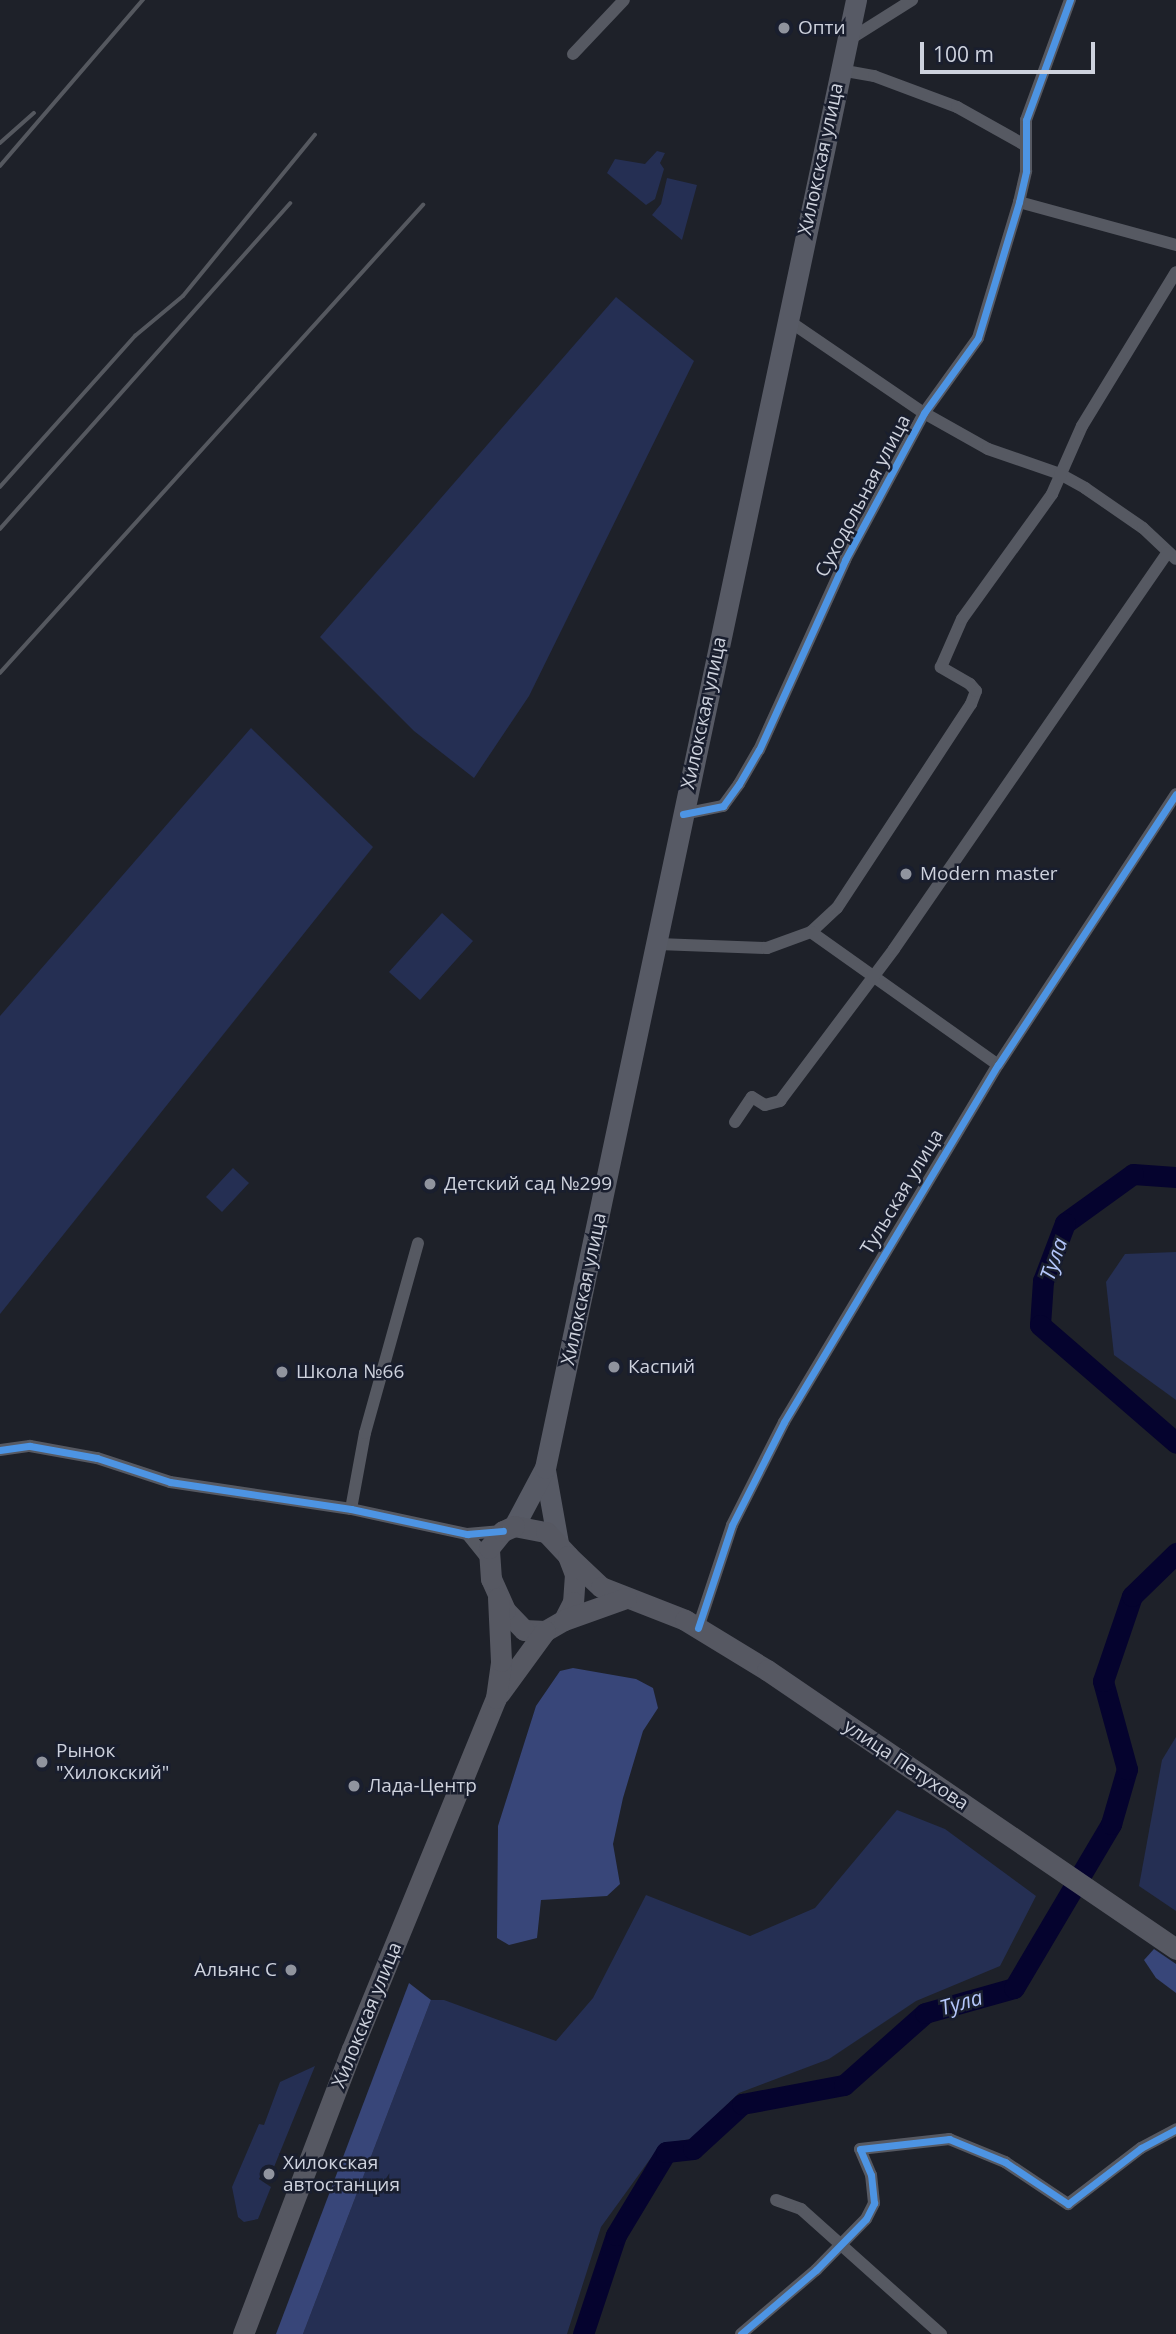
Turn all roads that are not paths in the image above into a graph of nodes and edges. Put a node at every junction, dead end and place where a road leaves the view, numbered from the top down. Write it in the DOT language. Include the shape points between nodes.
graph roads {
  1 [pos="624,0"];
  2 [pos="856,0"];
  3 [pos="912,0"];
  4 [pos="1070,0"];
  5 [pos="847,41"];
  6 [pos="573,54"];
  7 [pos="841,70"];
  8 [pos="1023,144"];
  9 [pos="1019,202"];
  10 [pos="1176,245"];
  11 [pos="1176,272"];
  12 [pos="785,319"];
  13 [pos="924,413"];
  14 [pos="1060,474"];
  15 [pos="1171,556"];
  16 [pos="1176,794"];
  17 [pos="683,814"];
  18 [pos="811,933"];
  19 [pos="659,944"];
  20 [pos="869,977"];
  21 [pos="998,1065"];
  22 [pos="735,1122"];
  23 [pos="418,1243"];
  24 [pos="0,1450"];
  25 [pos="545,1468"];
  26 [pos="351,1509"];
  27 [pos="508,1528"];
  28 [pos="467,1534"];
  29 [pos="563,1550"];
  30 [pos="488,1560"];
  31 [pos="498,1598"];
  32 [pos="626,1598"];
  33 [pos="564,1620"];
  34 [pos="698,1628"];
  35 [pos="545,1631"];
  36 [pos="496,1698"];
  37 [pos="1176,1949"];
  38 [pos="1176,2129"];
  39 [pos="776,2200"];
  40 [pos="842,2244"];
  41 [pos="243,2334"];
  42 [pos="741,2334"];
  43 [pos="941,2334"];
  1 -- 6 [label="street"];
  2 -- 5 [label="main road, Хилокская улица"];
  3 -- 5 [label="street"];
  4 -- 8 [label="street, Суходольная улица" via="1034,92"];
  5 -- 7 [label="main road, Хилокская улица"];
  7 -- 8 [label="street" via="874,76 957,107"];
  7 -- 12 [label="main road, Хилокская улица"];
  8 -- 9 [label="street, Суходольная улица" via="1026,171"];
  9 -- 10 [label="street"];
  9 -- 13 [label="street, Суходольная улица" via="978,338"];
  11 -- 14 [label="street" via="1107,382"];
  12 -- 13 [label="street"];
  12 -- 17 [label="main road, Хилокская улица"];
  13 -- 14 [label="street" via="989,449"];
  13 -- 17 [label="street, Суходольная улица" via="845,560 739,784 723,806"];
  14 -- 15 [label="street" via="1143,528"];
  14 -- 18 [label="street" via="1052,494 962,619 941,667 976,691 971,704 837,908"];
  15 -- 20 [label="street"];
  16 -- 21 [label="street, Тульская улица"];
  17 -- 19 [label="main road, Хилокская улица"];
  18 -- 19 [label="street" via="767,948"];
  18 -- 20 [label="street"];
  19 -- 25 [label="main road, Хилокская улица"];
  20 -- 21 [label="street"];
  20 -- 22 [label="street" via="780,1101 765,1105 752,1097"];
  21 -- 34 [label="street, Тульская улица" via="784,1422 732,1525"];
  23 -- 26 [label="street" via="365,1433"];
  24 -- 26 [label="street" via="30,1446 97,1458 170,1482"];
  25 -- 27 [label="main road"];
  25 -- 29 [label="main road"];
  26 -- 28 [label="street"];
  27 -- 28 [label="street"];
  27 -- 29 [label="highway" via="546,1532"];
  27 -- 30 [label="highway" via="489,1548"];
  28 -- 30 [label="street"];
  29 -- 32 [label="highway, улица Петухова" via="586,1577"];
  29 -- 33 [label="highway" via="577,1590"];
  30 -- 31 [label="highway"];
  31 -- 35 [label="highway" via="524,1630"];
  31 -- 36 [label="highway"];
  32 -- 33 [label="highway"];
  32 -- 34 [label="highway, улица Петухова"];
  33 -- 35 [label="highway"];
  34 -- 37 [label="highway, улица Петухова" via="767,1670"];
  35 -- 36 [label="highway"];
  36 -- 41 [label="highway, Хилокская улица" via="352,2049"];
  38 -- 40 [label="street" via="1140,2148 1068,2204 1004,2162 949,2139 860,2149 871,2175 874,2203"];
  39 -- 40 [label="street" via="801,2209"];
  40 -- 42 [label="street"];
  40 -- 43 [label="street"];
}
